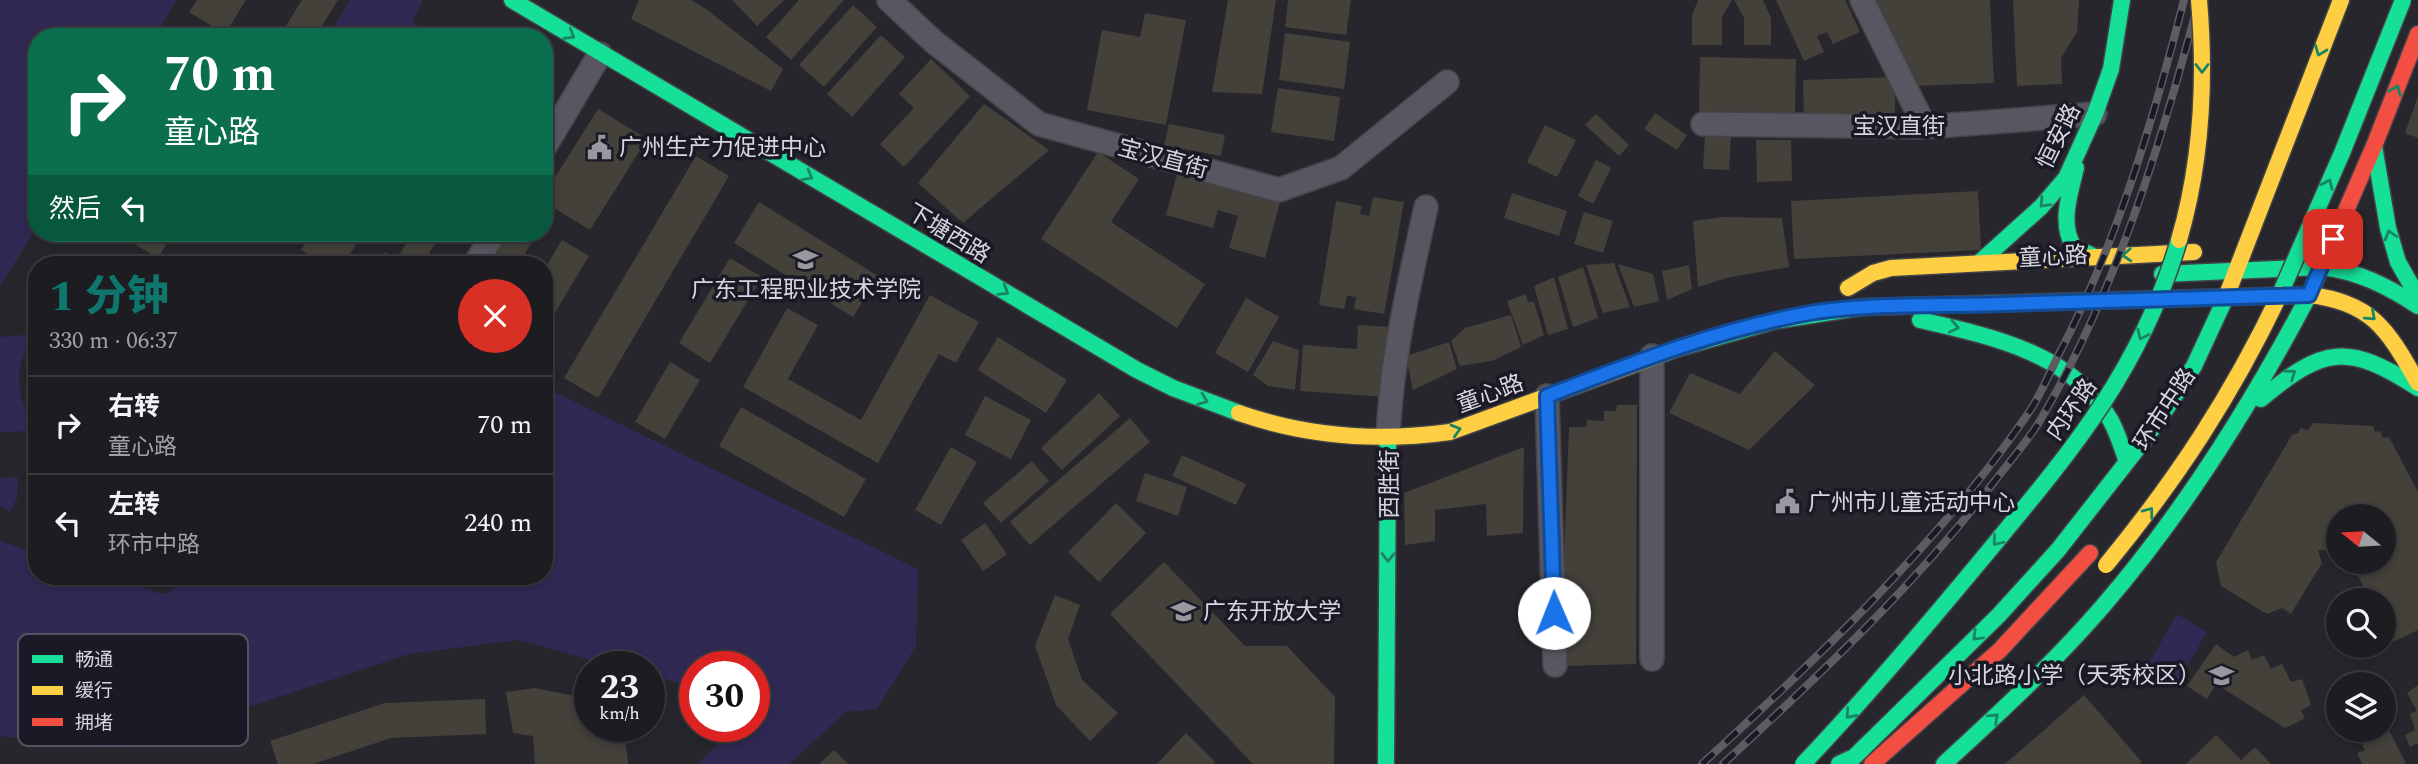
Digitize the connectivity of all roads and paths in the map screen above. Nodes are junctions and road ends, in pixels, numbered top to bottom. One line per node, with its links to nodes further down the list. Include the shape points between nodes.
1 (512, 0): 10 (main road, 下塘西路, one-way to 10)
2 (889, 0): 11 (street, 宝汉直街, via 934,42 1039,124 1279,190 1341,168)
3 (1862, 0): 15 (street)
4 (2122, 0): 13 (main road, 恒安路, via 2111,69)
5 (2199, 0): 55 (main road, 内环路, one-way to 55, bridge, via 2202,108 2187,207 2164,281 2127,365 2065,458 1880,680)
6 (2341, 0): 12 (main road, 环市中路, one-way to 12)
7 (2389, 0): 22 (main road)
8 (2403, 0): 49 (main road, 环市中路, one-way to 8, bridge, via 2193,452 2245,361 2302,245)
9 (2418, 34): 18 (main road, one-way to 9)
10 (600, 54): 16 (street); 42 (main road, 下塘西路, one-way to 42, via 1168,386 1234,412 1328,433)
11 (1447, 82)
12 (2300, 102): 20 (main road, via 2279,179); 25 (main road, 环市中路, via 2237,250)
13 (2095, 114): 15 (street, 宝汉直街); 17 (main road, 恒安路)
14 (1703, 124): 15 (street, 宝汉直街)
15 (1925, 127)
16 (553, 133)
17 (2081, 146): 21 (main road, via 2066,223 2076,248); 23 (main road, 恒安路, one-way to 23, via 2066,178 2041,207)
18 (2374, 146): 24 (main road); 31 (main road, one-way to 18, via 2398,262 2388,228)
19 (1426, 207): 42 (street, 西胜街, via 1406,296)
20 (2276, 215)
21 (2095, 257): 23 (main road); 35 (main road, one-way to 21, via 2204,248)
22 (2280, 257): 24 (main road); 25 (main road); 28 (main road); 34 (main road)
23 (1980, 262): 27 (main road, via 1891,268 1841,289)
24 (2321, 267): 28 (main road); 32 (main road, via 2376,281)
25 (2237, 270): 26 (main road); 29 (main road, 环市中路); 30 (main road)
26 (2145, 274)
27 (1886, 286)
28 (2309, 295): 30 (main road, 童心路); 37 (main road, 童心路, one-way to 37, via 2344,299 2364,309 2388,335); 40 (main road)
29 (2226, 297): 30 (main road, 童心路); 33 (main road, 童心路); 44 (main road, 环市中路, via 2194,366)
30 (2250, 297): 40 (main road, via 2256,346)
31 (2418, 297)
32 (2418, 306)
33 (1863, 307): 36 (main road, 童心路, via 1750,326); 46 (main road, one-way to 46, via 1970,331 2050,360 2106,413)
34 (2244, 316)
35 (2178, 318)
36 (1652, 356): 38 (main road, 童心路); 50 (street)
37 (2418, 385): 40 (main road, one-way to 37, via 2282,380 2326,355 2381,364)
38 (1547, 396): 42 (main road, 童心路, one-way to 38, via 1426,437); 51 (street)
39 (2129, 410): 45 (main road, 内环路)
40 (2239, 418): 47 (main road)
41 (2172, 423): 44 (main road)
42 (1389, 425): 54 (main road, 西胜街, one-way to 54)
43 (2189, 429): 47 (main road, via 2201,451)
44 (2148, 435): 46 (main road, 环市中路)
45 (2102, 448)
46 (2127, 462): 53 (main road, 环市中路, one-way to 53, via 2029,582)
47 (2200, 478): 57 (main road, one-way to 47, via 2038,676 2096,613)
48 (2094, 549): 56 (main road, via 2000,650)
49 (2102, 570)
50 (1652, 659)
51 (1555, 665)
52 (1907, 682): 53 (main road)
53 (1843, 762)
54 (1386, 764)
55 (1803, 764)
56 (1872, 764)
57 (1944, 764)

